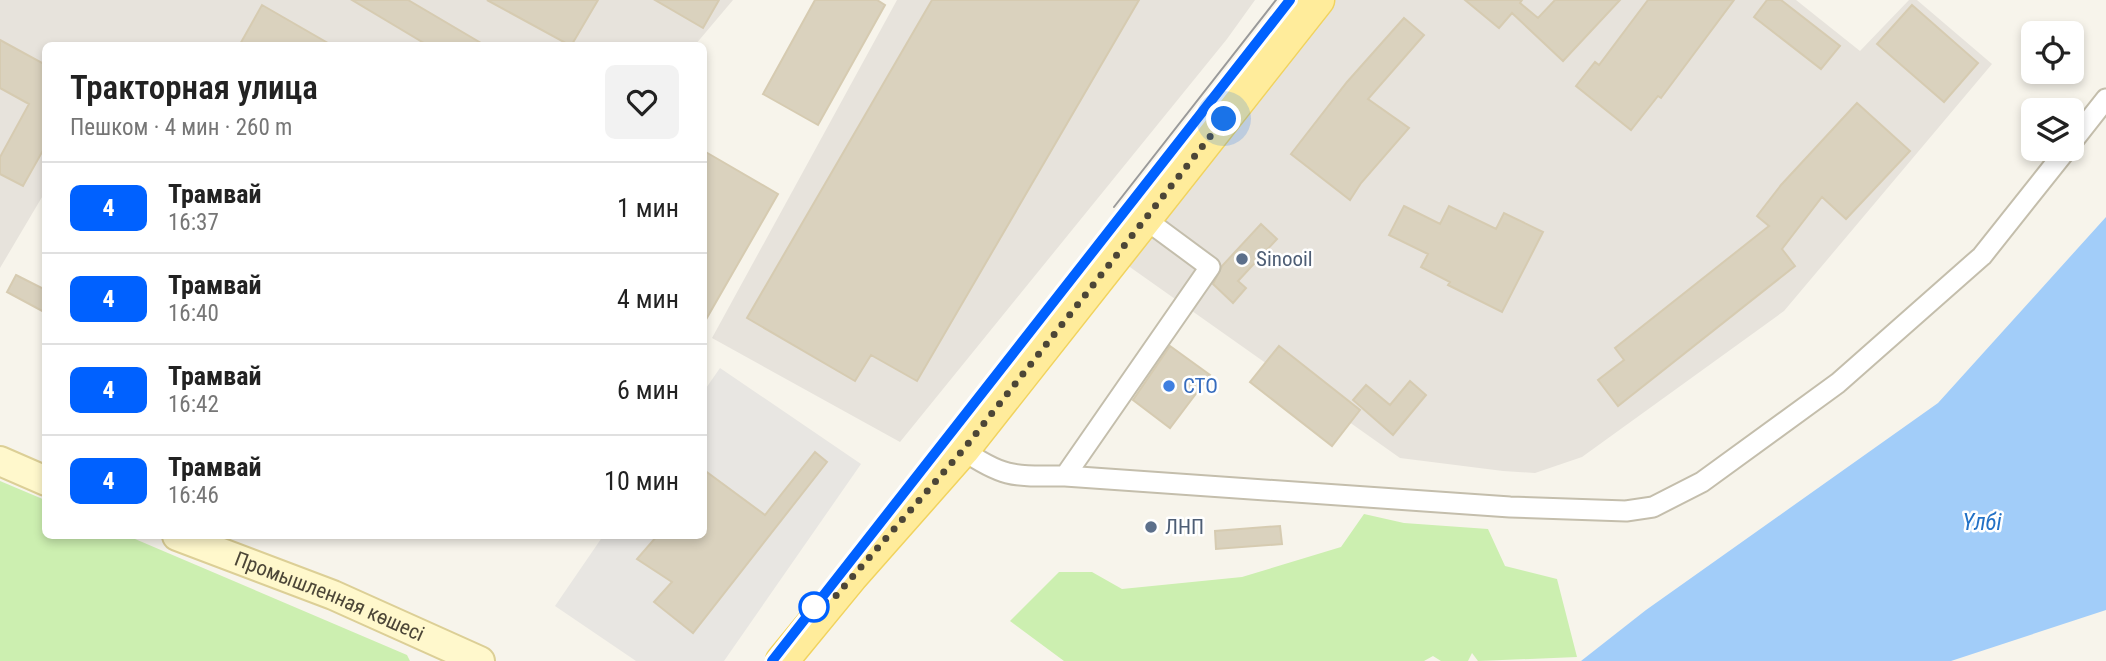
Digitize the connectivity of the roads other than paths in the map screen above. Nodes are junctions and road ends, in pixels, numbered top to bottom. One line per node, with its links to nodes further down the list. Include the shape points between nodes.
1 (1318, 0): 5 (main road)
2 (2106, 99): 3 (street)
3 (2084, 127)
4 (2057, 161): 8 (street, via 1982,256 1839,383 1702,482 1653,507 1626,511 1510,507)
5 (1145, 219): 6 (main road); 8 (street, via 1210,267)
6 (963, 450): 8 (street, via 1004,475); 12 (main road)
7 (0, 461): 9 (main road)
8 (1065, 476)
9 (42, 479)
10 (185, 539): 11 (main road, Промышленная көшесі, via 333,594)
11 (480, 661)
12 (782, 661)

